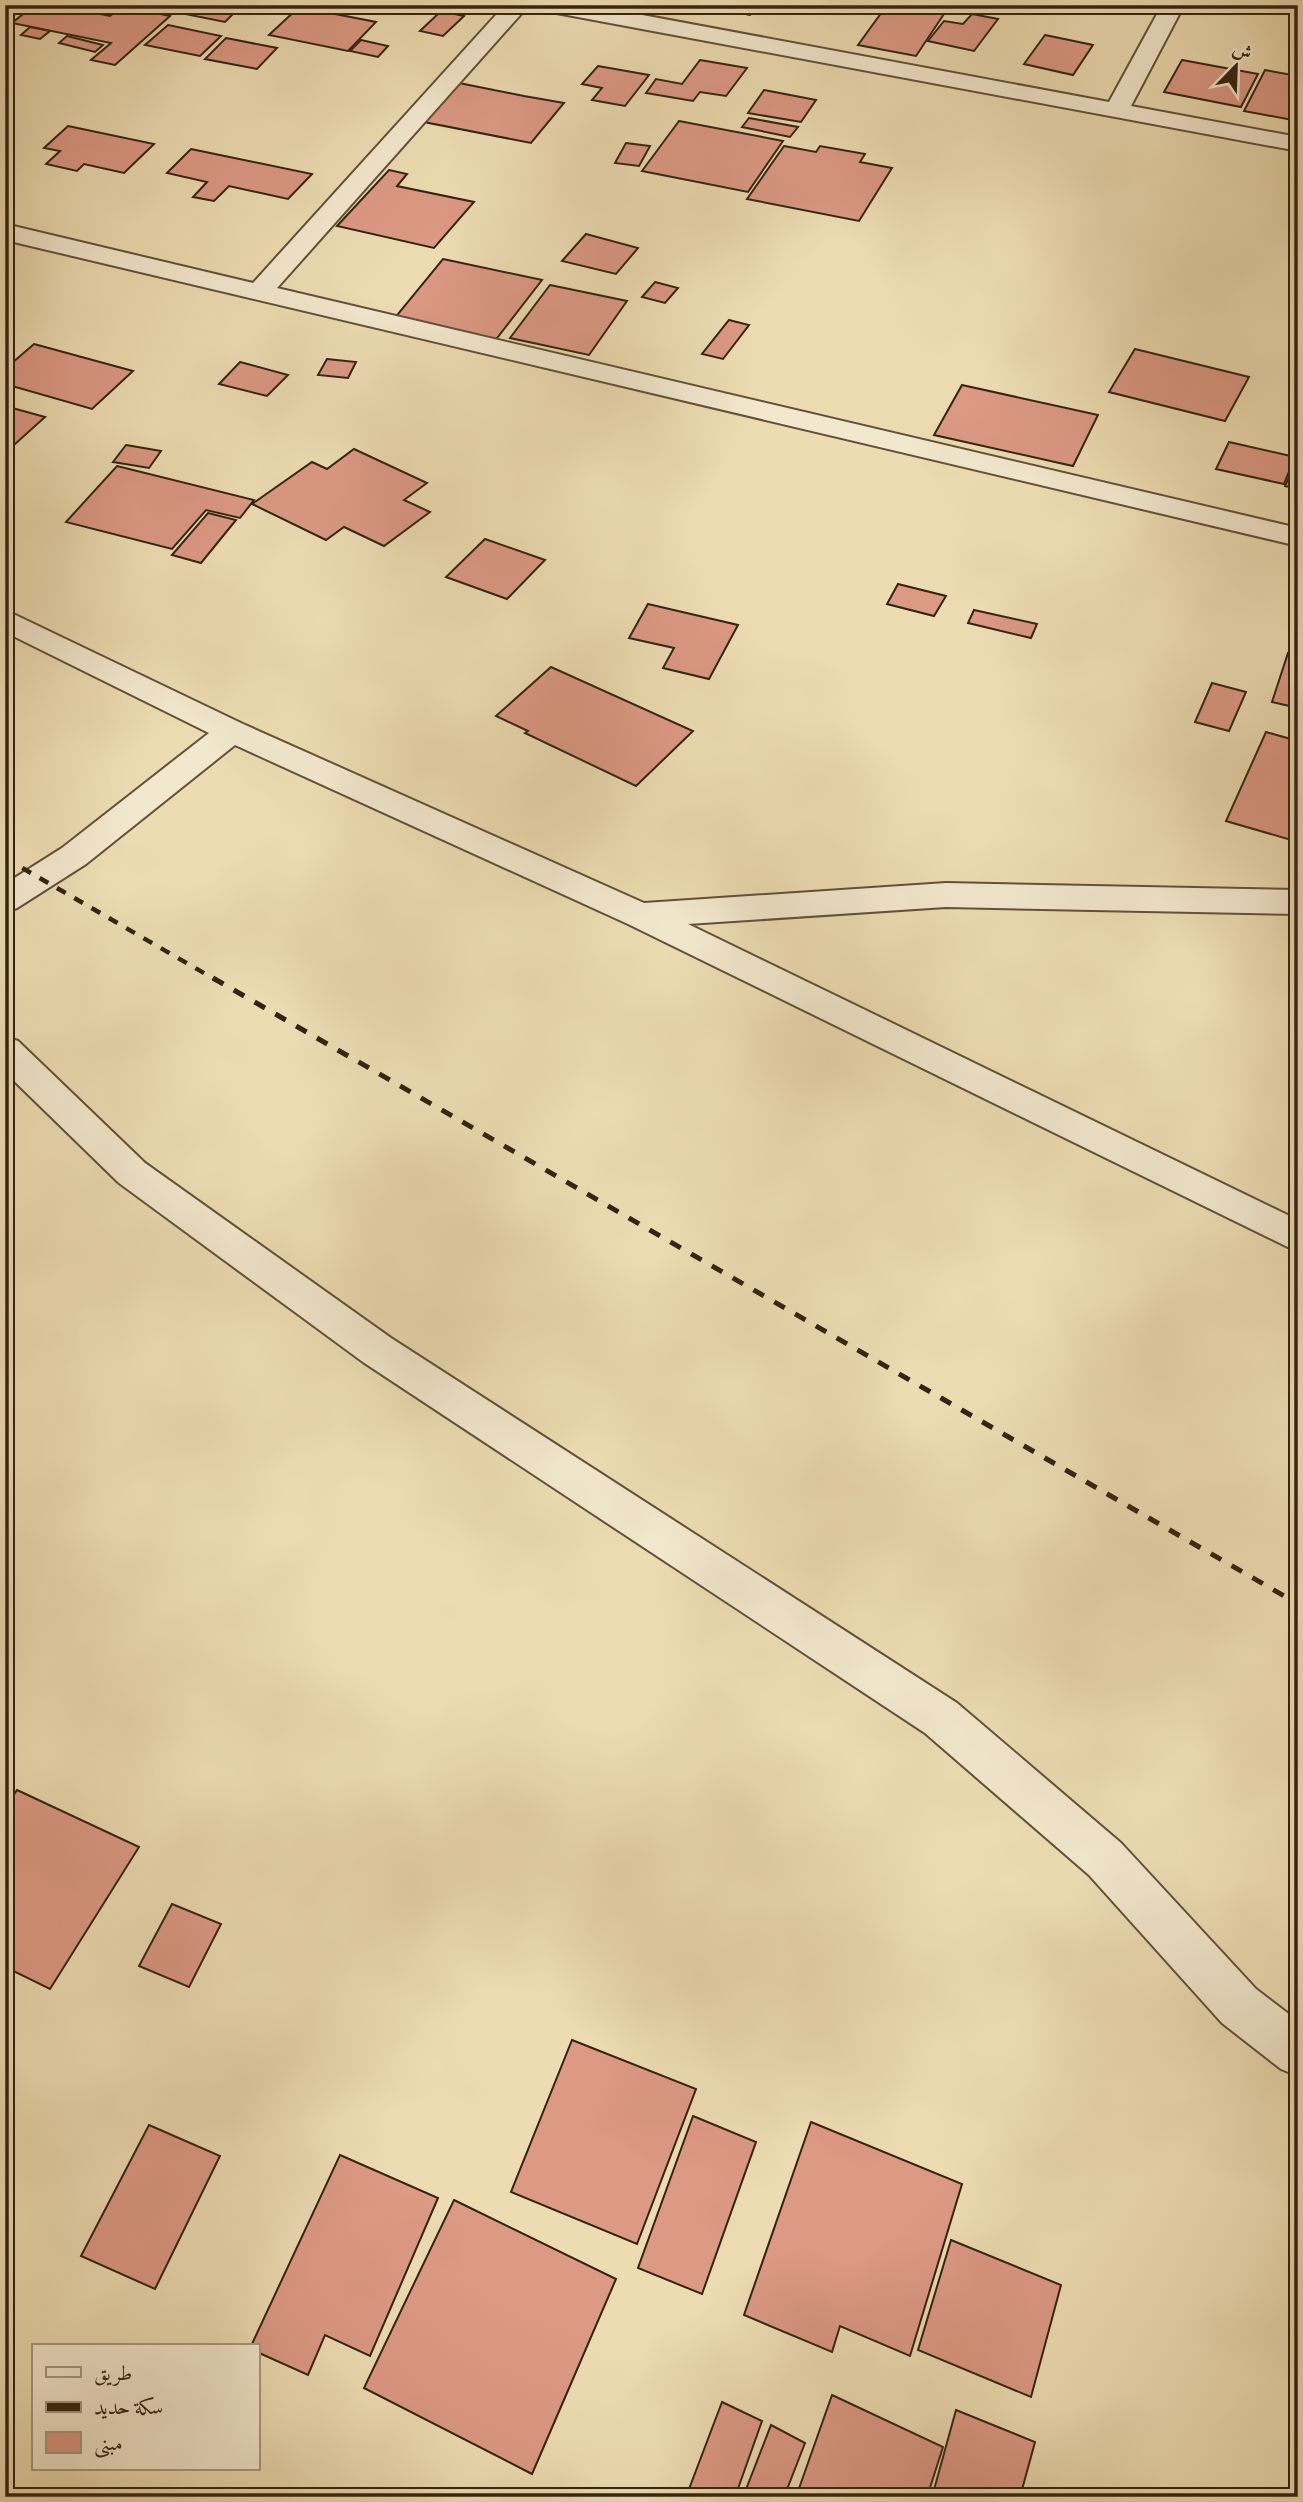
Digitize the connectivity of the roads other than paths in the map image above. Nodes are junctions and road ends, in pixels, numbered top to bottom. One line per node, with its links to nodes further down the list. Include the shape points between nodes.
1 (518, 5): 7 (street)
2 (551, 5): 4 (street)
3 (1173, 5): 4 (street)
4 (1117, 110): 5 (street)
5 (1298, 144)
6 (5, 232): 7 (street)
7 (260, 291): 8 (street)
8 (1298, 537)
9 (5, 620): 10 (street)
10 (232, 732): 11 (street, via 75,856); 13 (street)
11 (5, 900)
12 (1298, 902): 13 (street, via 946,895)
13 (640, 915): 15 (street)
14 (5, 1050): 16 (street, via 132,1173 377,1350 941,1718 1105,1859 1239,2006)
15 (1298, 1237)
16 (1298, 2052)

